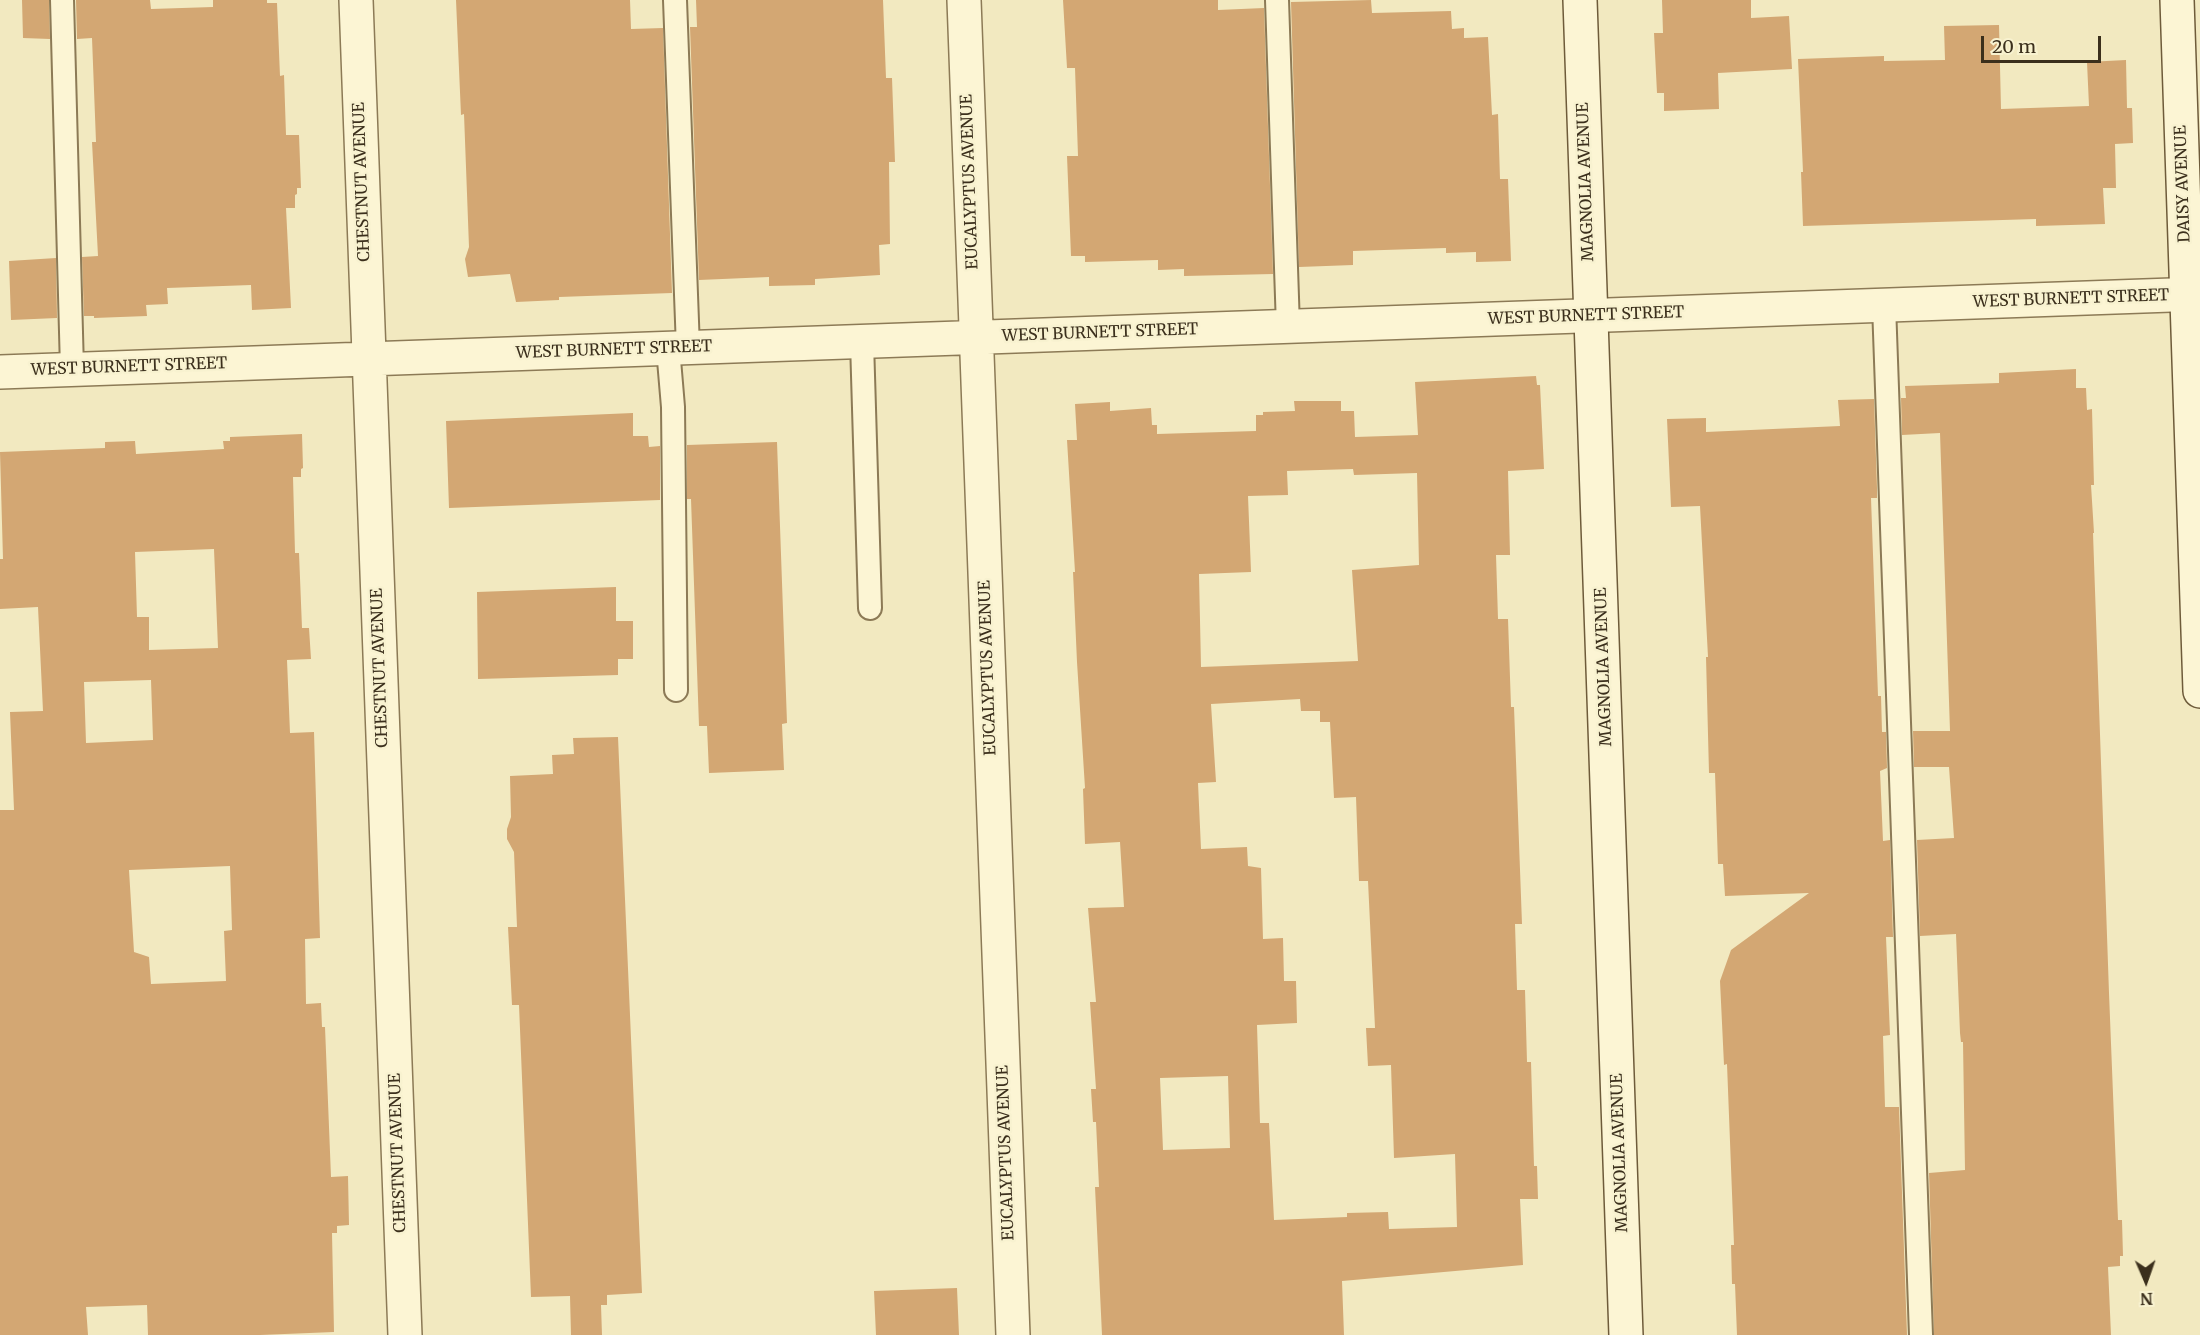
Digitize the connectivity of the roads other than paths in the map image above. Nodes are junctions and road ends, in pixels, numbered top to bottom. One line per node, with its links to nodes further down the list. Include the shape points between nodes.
1 (62, 0): 16 (lane)
2 (356, 0): 15 (street, CHESTNUT AVENUE)
3 (675, 0): 14 (lane)
4 (964, 0): 12 (street, EUCALYPTUS AVENUE)
5 (1277, 0): 11 (lane)
6 (1580, 0): 10 (street, MAGNOLIA AVENUE)
7 (2177, 0): 8 (street, DAISY AVENUE)
8 (2193, 294): 9 (street, WEST BURNETT STREET); 20 (street, DAISY AVENUE)
9 (1884, 305): 10 (street, WEST BURNETT STREET); 24 (lane)
10 (1591, 316): 11 (street, WEST BURNETT STREET); 23 (street, MAGNOLIA AVENUE)
11 (1288, 327): 12 (street, WEST BURNETT STREET)
12 (976, 338): 13 (street, WEST BURNETT STREET); 22 (street, EUCALYPTUS AVENUE)
13 (862, 342): 14 (street, WEST BURNETT STREET); 18 (lane)
14 (678, 348): 15 (street, WEST BURNETT STREET); 19 (lane, via 673,407)
15 (368, 359): 16 (street, WEST BURNETT STREET); 21 (street, CHESTNUT AVENUE)
16 (72, 369): 17 (street, WEST BURNETT STREET)
17 (0, 372)
18 (870, 608)
19 (676, 690)
20 (2200, 691)
21 (405, 1335)
22 (1013, 1335)
23 (1626, 1335)
24 (1921, 1335)

